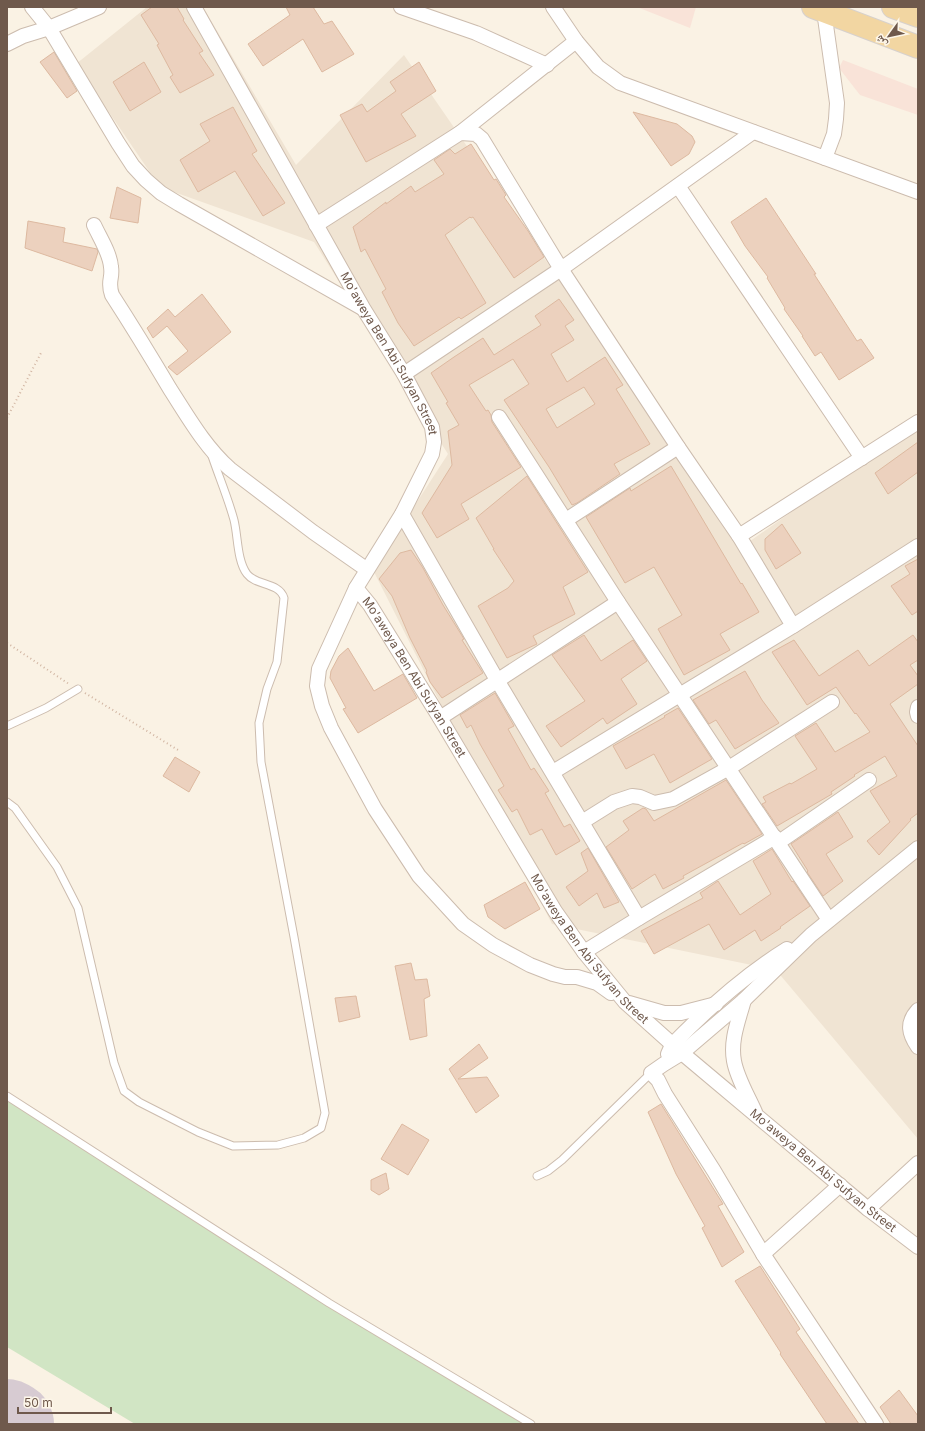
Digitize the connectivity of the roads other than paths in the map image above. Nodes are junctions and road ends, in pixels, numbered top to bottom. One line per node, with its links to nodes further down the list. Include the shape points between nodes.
1 (32, 7): 9 (street)
2 (99, 7): 9 (street)
3 (194, 7): 20 (street, Mo'aweya Ben Abi Sufyan Street)
4 (401, 7): 13 (street, via 476,33)
5 (553, 7): 10 (street)
6 (893, 7): 8 (main road)
7 (819, 9): 12 (main road); 16 (street, via 837,103 834,134)
8 (918, 16)
9 (49, 28): 11 (street); 22 (street, via 118,143 146,180 179,204)
10 (576, 42): 13 (street); 14 (street, via 598,67 620,83)
11 (7, 44)
12 (918, 47)
13 (547, 65): 15 (street)
14 (753, 132): 16 (street); 17 (street)
15 (460, 133): 20 (street); 21 (street, via 476,134 482,139)
16 (825, 158): 18 (street)
17 (678, 186): 21 (street); 28 (street)
18 (918, 192)
19 (94, 225): 27 (street, via 111,265 109,287 112,295)
20 (316, 225): 22 (street, Mo'aweya Ben Abi Sufyan Street)
21 (561, 269): 23 (street); 26 (street)
22 (363, 308): 23 (street, Mo'aweya Ben Abi Sufyan Street)
23 (404, 374): 29 (street, Mo'aweya Ben Abi Sufyan Street, via 432,427 434,442 432,454)
24 (499, 417): 30 (street)
25 (918, 422): 28 (street)
26 (678, 447): 30 (street); 31 (street)
27 (209, 448): 33 (street, via 230,469); 48 (lane, via 234,520 246,573 251,578 278,590 284,598 277,662 259,723 261,762 325,1113 321,1128 304,1138 278,1145 233,1146 198,1132 139,1102 124,1090 114,1063 78,908 57,868 15,808)
28 (862, 458): 31 (street)
29 (402, 514): 33 (street, Mo'aweya Ben Abi Sufyan Street); 37 (street)
30 (566, 520): 35 (street)
31 (739, 536): 36 (street)
32 (918, 546): 36 (street)
33 (366, 569): 34 (street, Mo'aweya Ben Abi Sufyan Street)
34 (356, 588): 43 (street, Mo'aweya Ben Abi Sufyan Street, via 370,605); 57 (street, via 319,669 317,686 330,728 375,809 419,876 463,924 493,945 530,965 564,977 577,977 597,983)
35 (618, 602): 37 (street); 39 (street)
36 (793, 626): 39 (street)
37 (497, 680): 43 (street); 46 (street)
38 (78, 689): 44 (lane, via 46,708)
39 (680, 695): 45 (street); 46 (street)
40 (832, 702): 45 (street)
41 (918, 707): 42 (street)
42 (918, 716)
43 (440, 718): 55 (street, Mo'aweya Ben Abi Sufyan Street, via 534,877)
44 (7, 726)
45 (730, 768): 49 (street, via 673,799 654,803 632,796 614,802); 50 (street)
46 (553, 772): 49 (street)
47 (869, 780): 50 (street)
48 (7, 802)
49 (582, 822): 52 (street)
50 (777, 840): 52 (street); 53 (street)
51 (918, 848): 53 (street)
52 (639, 918): 55 (street)
53 (829, 920): 54 (street)
54 (811, 935): 56 (street); 58 (street, via 741,982)
55 (584, 952): 57 (street, Mo'aweya Ben Abi Sufyan Street)
56 (744, 1000): 61 (street); 64 (street, via 736,1028 734,1061)
57 (625, 1002): 58 (street, via 664,1013 681,1013); 61 (street, Mo'aweya Ben Abi Sufyan Street)
58 (716, 1004): 61 (street)
59 (918, 1010): 60 (street, via 912,1017 910,1030 911,1037)
60 (918, 1047)
61 (677, 1049): 62 (street, via 664,1064); 64 (street, Mo'aweya Ben Abi Sufyan Street)
62 (651, 1073): 66 (lane, via 562,1160); 70 (street, via 658,1080)
63 (7, 1096): 71 (lane, via 329,1303)
64 (758, 1117): 67 (street, Mo'aweya Ben Abi Sufyan Street)
65 (918, 1163): 68 (street)
66 (538, 1176)
67 (840, 1185): 68 (street, Mo'aweya Ben Abi Sufyan Street); 70 (street)
68 (868, 1209): 69 (street, Mo'aweya Ben Abi Sufyan Street)
69 (918, 1247)
70 (763, 1254): 72 (street)
71 (531, 1424)
72 (876, 1424)

